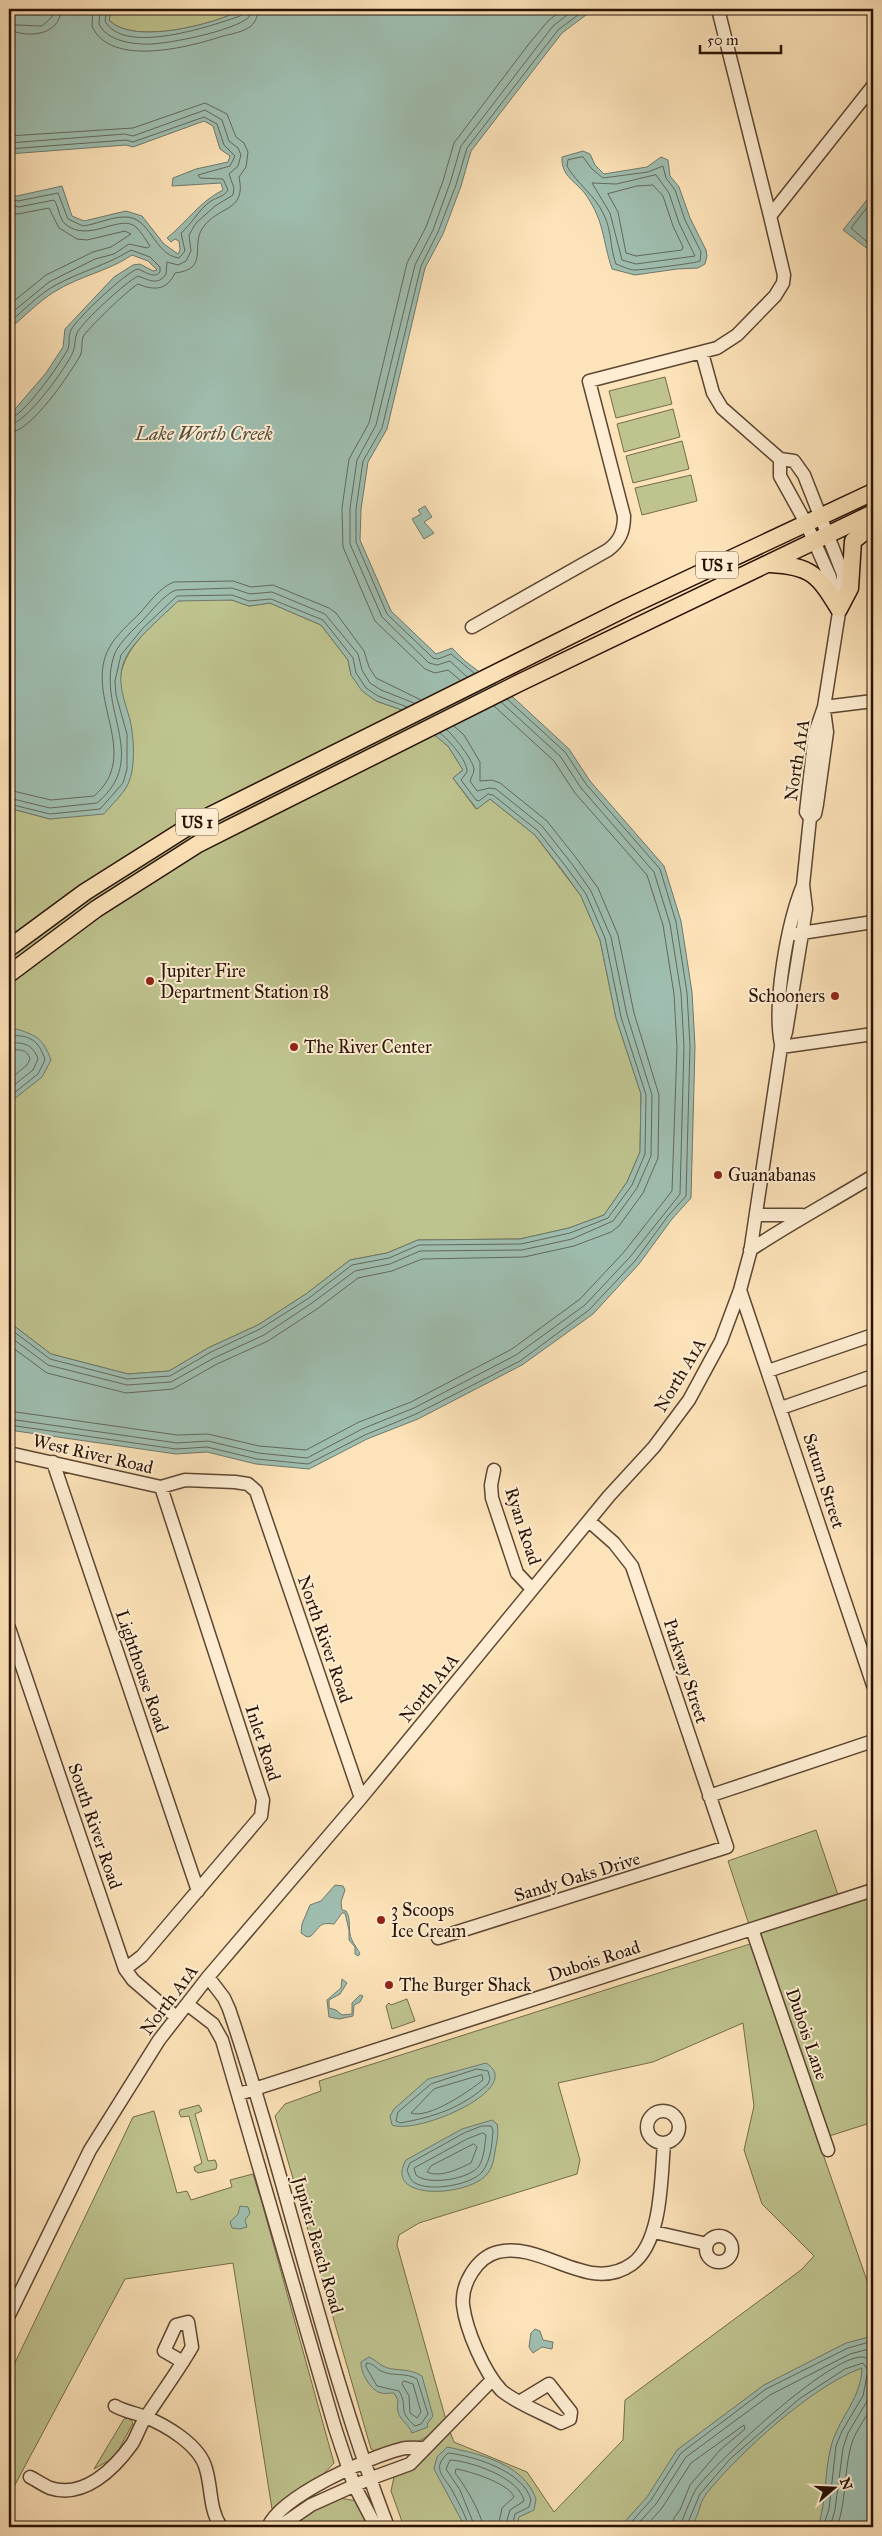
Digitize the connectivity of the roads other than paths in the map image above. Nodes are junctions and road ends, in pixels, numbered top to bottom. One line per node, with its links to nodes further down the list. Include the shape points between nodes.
1 (718, 9): 3 (street)
2 (873, 86): 3 (street)
3 (770, 216): 4 (street, via 784,275 780,290 731,340)
4 (702, 353): 5 (street, via 717,401); 13 (street, via 589,381 624,516 622,532 608,550)
5 (780, 459): 8 (street, via 780,476); 8 (street, via 794,461 804,475)
6 (873, 492): 8 (main road, US 1)
7 (873, 513): 10 (main road, US 1)
8 (814, 520): 10 (street, North A1A); 20 (main road, US 1, via 500,670 191,825 85,892)
9 (873, 525): 12 (main road, via 853,541 850,588)
10 (821, 539): 11 (main road, US 1); 12 (street, North A1A)
11 (768, 564): 12 (main road, via 794,565 812,572); 21 (main road, US 1, via 519,683 198,844 96,909)
12 (839, 609): 15 (street, North A1A)
13 (472, 627)
14 (873, 701): 15 (street)
15 (824, 707): 16 (street, North A1A, via 815,733 810,771 806,812 810,818)
16 (803, 886): 18 (street, North A1A, via 806,909); 19 (street, North A1A, via 793,908)
17 (873, 922): 18 (street)
18 (803, 932): 19 (street); 23 (street, North A1A)
19 (788, 935): 23 (street, North A1A, via 778,1029)
20 (9, 948)
21 (9, 974)
22 (873, 1034): 23 (street)
23 (781, 1047): 25 (street, North A1A)
24 (873, 1176): 26 (street)
25 (757, 1215): 26 (street); 27 (street, North A1A)
26 (804, 1215): 27 (street)
27 (750, 1250): 28 (street, North A1A)
28 (740, 1290): 30 (street, Saturn Street); 38 (street, North A1A, via 721,1341 689,1400 654,1447)
29 (873, 1335): 30 (street)
30 (768, 1371): 32 (street, Saturn Street)
31 (873, 1376): 32 (street)
32 (781, 1408): 41 (street, Saturn Street)
33 (9, 1453): 34 (street, West River Road)
34 (53, 1462): 36 (street, West River Road); 47 (street, Lighthouse Road)
35 (494, 1470): 39 (street, Ryan Road, via 492,1498 517,1573)
36 (161, 1487): 37 (street, West River Road, via 184,1480 241,1483); 47 (street, Inlet Road, via 263,1800 261,1816)
37 (256, 1490): 44 (street, North River Road)
38 (589, 1521): 39 (street, North A1A); 43 (street, Parkway Street, via 614,1543 632,1566)
39 (532, 1589): 44 (street, North A1A)
40 (9, 1628): 50 (street, South River Road)
41 (873, 1685)
42 (873, 1741): 43 (street)
43 (709, 1796): 45 (street, Parkway Street)
44 (361, 1798): 51 (street, North A1A)
45 (727, 1848): 49 (street, Sandy Oaks Drive)
46 (873, 1890): 48 (street, Dubois Road)
47 (198, 1891): 50 (street, Inlet Road, via 142,1956)
48 (752, 1929): 54 (street, Dubois Road); 57 (street, Dubois Lane)
49 (438, 1938)
50 (125, 1969): 53 (street, South River Road, via 133,1980)
51 (208, 1977): 52 (street, North A1A); 54 (street, Jupiter Beach Road, via 229,2009)
52 (187, 2004): 53 (street, North A1A); 55 (street, Jupiter Beach Road, via 212,2024 222,2040)
53 (176, 2017): 60 (street, North A1A, via 90,2150)
54 (256, 2089): 55 (street, Dubois Road); 67 (street, Jupiter Beach Road)
55 (239, 2094): 68 (street, Jupiter Beach Road)
56 (664, 2144): 58 (street)
57 (828, 2150)
58 (654, 2232): 59 (street); 62 (street, via 643,2254 615,2273 577,2270 528,2252 498,2252 482,2262 470,2277 463,2304 473,2341)
59 (707, 2244)
60 (9, 2315)
61 (183, 2362): 65 (street)
62 (492, 2380): 63 (street, via 503,2392); 66 (street)
63 (521, 2401)
64 (115, 2406): 65 (street)
65 (146, 2417): 69 (street, via 132,2443 111,2469 90,2484 72,2489 51,2488); 72 (street, via 186,2441 201,2455 213,2514)
66 (424, 2448): 67 (street, via 402,2449); 70 (street, via 410,2464)
67 (364, 2463): 68 (street); 70 (street, Jupiter Beach Road)
68 (348, 2468): 71 (street, Jupiter Beach Road); 73 (street, via 289,2503)
69 (30, 2477)
70 (369, 2479): 71 (street); 76 (street, Jupiter Beach Road)
71 (354, 2485): 74 (street, via 311,2505); 75 (street, Jupiter Beach Road)
72 (221, 2527)
73 (268, 2527)
74 (279, 2527)
75 (376, 2527)
76 (388, 2527)

